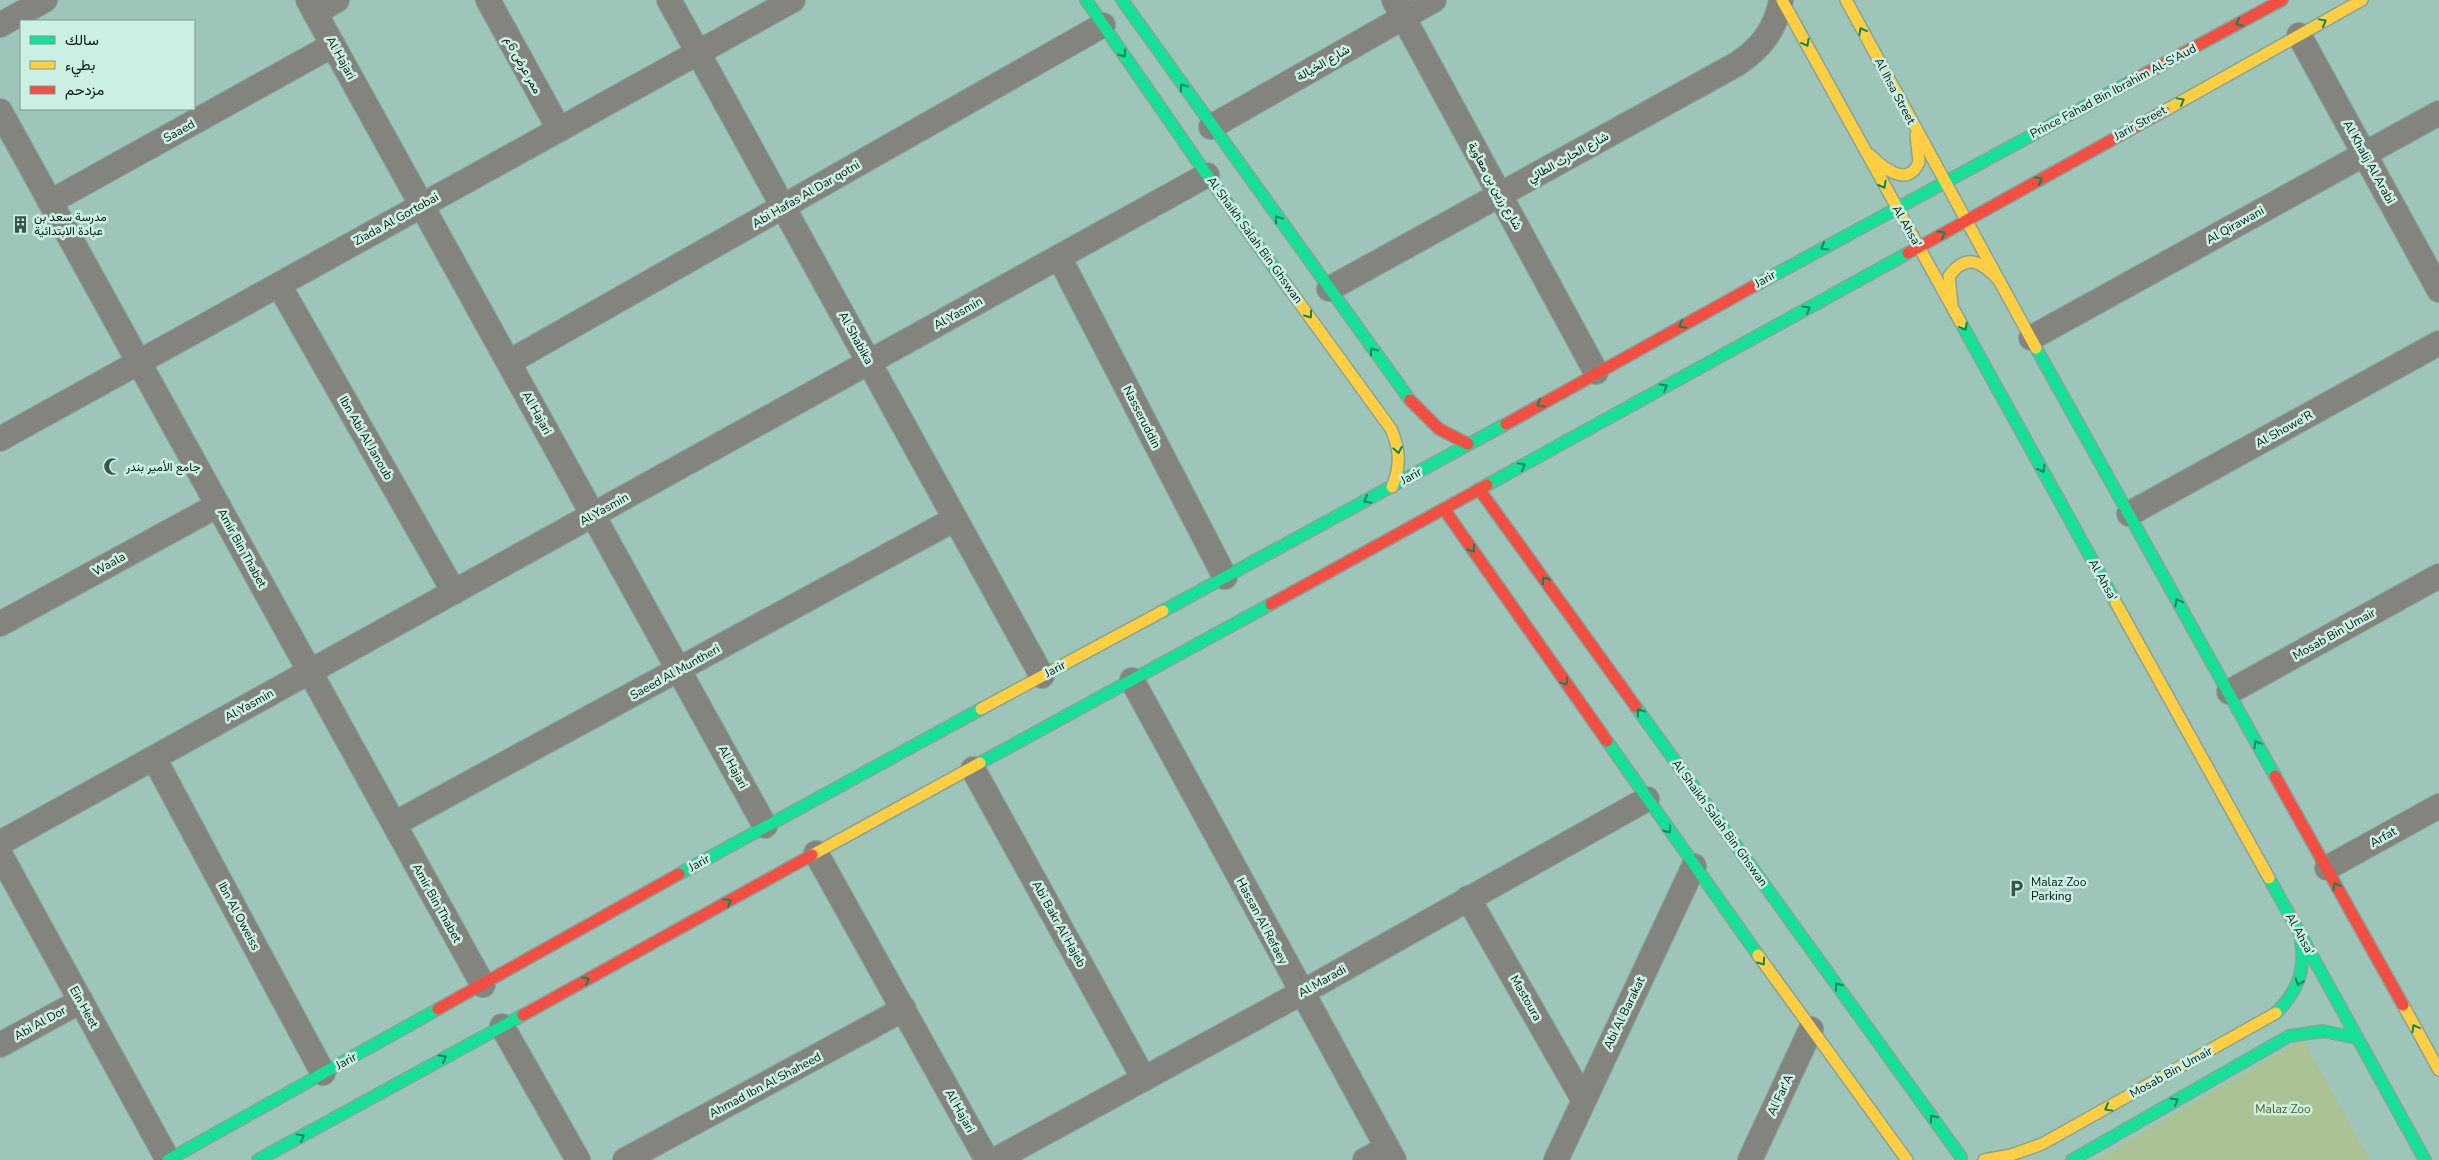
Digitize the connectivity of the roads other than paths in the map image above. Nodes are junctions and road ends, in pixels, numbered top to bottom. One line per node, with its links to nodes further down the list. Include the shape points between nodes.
1 (44, 0): 15 (street)
2 (337, 0): 13 (street)
3 (488, 0): 24 (street, ممر عرض 6م)
4 (669, 0): 19 (street, Al Shabika)
5 (793, 0): 19 (street, Ziada Al Gortobai)
6 (1086, 0): 16 (main road, Al Shaikh Salah Bin Ghswan)
7 (1122, 0): 23 (main road, one-way to 7)
8 (1434, 0): 14 (street, شارع الخيالة)
9 (1782, 0): 25 (main road, Al Ahsa', one-way to 25); 31 (street, شارع الحارث الطائي, via 1768,36 1737,64)
10 (2362, 0): 17 (main road, Jarir Street, one-way to 10)
11 (1848, 1): 22 (main road, Al Ihsa Street, one-way to 11)
12 (2276, 1): 27 (main road, Prince Fahad Bin Ibrahim Al-S'Aud, one-way to 27)
13 (312, 6): 18 (street, Al Hajari)
14 (1399, 9): 23 (street, شارع الخيالة); 31 (street, شارع رزين بن معاوية)
15 (0, 25)
16 (1103, 25): 28 (main road, Al Shaikh Salah Bin Ghswan, one-way to 28); 36 (street, Abi Hafas Al Dar qotni)
17 (2299, 35): 26 (street, Al Khalij Al Arabi); 32 (main road, Jarir Street, one-way to 17)
18 (334, 45): 34 (street, Saaed); 35 (street, Al Hajari)
19 (698, 52): 24 (street, Ziada Al Gortobai); 36 (street, Al Shabika)
20 (0, 111): 34 (street, Amir Bin Thabet)
21 (2439, 113): 26 (street, Al Qirawani)
22 (1913, 125): 25 (main road, via 1921,158 1912,172 1892,173); 29 (main road, Al Ihsa Street)
23 (1211, 127): 47 (main road, one-way to 23)
24 (559, 129): 35 (street, Ziada Al Gortobai)
25 (1864, 149): 37 (main road, Al Ahsa', one-way to 37)
26 (2364, 154): 48 (street, Al Khalij Al Arabi); 50 (street, Al Qirawani)
27 (1993, 155): 29 (main road, Prince Fahad Bin Ibrahim Al-S'Aud); 30 (main road, via 1978,166 1972,177)
28 (1207, 175): 43 (street, Al Yasmin); 57 (main road, Al Shaikh Salah Bin Ghswan, one-way to 57)
29 (1944, 182): 37 (main road, Jarir); 38 (main road, Al Ihsa Street)
30 (1973, 184)
31 (1500, 195): 47 (street, شارع الحارث الطائي); 56 (street, شارع رزين بن معاوية)
32 (2011, 195): 33 (main road, via 1986,201); 38 (main road, Jarir Street)
33 (1978, 197)
34 (50, 202): 52 (street, Amir Bin Thabet)
35 (422, 205): 46 (street, Ziada Al Gortobai); 53 (street, Al Hajari)
36 (783, 207): 53 (street, Abi Hafas Al Dar qotni); 54 (street, Al Shabika)
37 (1896, 208): 40 (main road, Jarir); 42 (main road, Al Ahsa')
38 (1966, 220): 42 (main road, Jarir Street, one-way to 38); 45 (main road)
39 (1887, 226): 40 (main road, via 1879,223)
40 (1852, 231): 56 (main road, Jarir, one-way to 56)
41 (1895, 245): 44 (main road, via 1890,257)
42 (1919, 247): 44 (main road); 49 (main road, Al Ahsa')
43 (1058, 257): 54 (street, Al Yasmin); 72 (street, Nasseruddin)
44 (1875, 272): 65 (main road, one-way to 44)
45 (1998, 279): 49 (main road, via 1978,263 1959,264 1949,276); 50 (main road)
46 (279, 285): 52 (street, Ziada Al Gortobai); 73 (street, Ibn Abi Al Janoub)
47 (1329, 289): 55 (main road, one-way to 47)
48 (2439, 290)
49 (1952, 305): 96 (main road, Al Ahsa', one-way to 96)
50 (2031, 338): 68 (main road)
51 (2439, 343): 68 (street, Al Showe'R)
52 (139, 362): 62 (street, Ziada Al Gortobai); 66 (street, Amir Bin Thabet)
53 (509, 362): 69 (street, Al Hajari)
54 (869, 362): 69 (street, Al Yasmin); 70 (street, Al Shabika)
55 (1388, 372): 57 (main road, via 1385,392); 59 (main road)
56 (1596, 372): 63 (main road, Jarir, one-way to 63)
57 (1362, 388): 61 (main road, Al Shaikh Salah Bin Ghswan)
58 (1398, 399): 59 (main road)
59 (1413, 404): 63 (main road, via 1441,433)
60 (1389, 409): 61 (main road)
61 (1386, 423): 64 (main road, Al Shaikh Salah Bin Ghswan, one-way to 64, via 1400,452 1398,476)
62 (0, 439)
63 (1468, 444): 64 (main road, Jarir)
64 (1392, 487): 72 (main road, Jarir, one-way to 72)
65 (1479, 489): 67 (main road); 80 (main road, Al Shaikh Salah Bin Ghswan, one-way to 65)
66 (218, 505): 74 (street, Waala); 76 (street, Amir Bin Thabet)
67 (1444, 509): 78 (main road); 82 (main road, one-way to 82)
68 (2130, 514): 79 (main road, one-way to 68)
69 (593, 515): 73 (street, Al Yasmin); 75 (street, Al Hajari)
70 (955, 519): 75 (street, Saeed Al Muntheri); 77 (street, Al Shabika)
71 (2439, 576): 79 (street, Mosab Bin Umair)
72 (1225, 577): 77 (main road, Jarir)
73 (454, 592): 76 (street, Al Yasmin)
74 (0, 624)
75 (678, 669): 88 (street, Saeed Al Muntheri); 89 (street, Al Hajari)
76 (310, 672): 81 (street, Al Yasmin); 88 (street, Amir Bin Thabet)
77 (1042, 676): 89 (main road, Jarir)
78 (1132, 680): 83 (main road); 98 (street, Hassan Al Refaey)
79 (2228, 692): 94 (main road, one-way to 79)
80 (1660, 739): 85 (main road, Al Shaikh Salah Bin Ghswan); 85 (main road, via 1663,752 1661,767)
81 (154, 758): 90 (street, Al Yasmin); 108 (street, Ibn Al Oweiss)
82 (1623, 765): 84 (main road); 86 (main road)
83 (974, 769): 91 (main road); 109 (street, Abi Bakr Al Hajeb)
84 (1640, 772)
85 (1684, 773): 112 (main road, Al Shaikh Salah Bin Ghswan, one-way to 85)
86 (1650, 797): 93 (main road, one-way to 93); 95 (street, Al Maradi)
87 (2439, 806): 94 (street, Arfat)
88 (394, 824): 97 (street, Amir Bin Thabet)
89 (765, 826): 97 (main road, Jarir)
90 (0, 843)
91 (816, 853): 100 (street, Al Hajari); 102 (main road, one-way to 91)
92 (0, 854): 99 (street, Ein Heet)
93 (1694, 866): 103 (main road, one-way to 103); 110 (street, Abi Al Barakat)
94 (2327, 868): 107 (main road, one-way to 94)
95 (1468, 898): 98 (street, Al Maradi); 110 (street, Mastoura)
96 (2300, 935): 101 (main road, Mosab Bin Umair, one-way to 101, via 2304,964 2302,978 2296,991); 105 (main road, Al Ahsa')
97 (483, 985): 108 (main road, Jarir)
98 (1301, 993): 109 (street, Al Maradi); 111 (street, Hassan Al Refaey)
99 (81, 1001): 106 (street, Abi Al Dor); 113 (street, Ein Heet)
100 (904, 1009): 116 (street, Ahmad Ibn Al Shaheed); 117 (street, Al Hajari)
101 (2276, 1013): 104 (main road, via 2285,1023); 124 (main road, Mosab Bin Umair, one-way to 124, via 2042,1144)
102 (502, 1026): 114 (main road, one-way to 102); 115 (street)
103 (1810, 1029): 121 (street, Al Far'A); 122 (main road)
104 (2289, 1036): 105 (main road, Mosab Bin Umair, via 2316,1030); 125 (main road, Mosab Bin Umair, one-way to 104)
105 (2357, 1038): 126 (main road, Al Ahsa')
106 (0, 1045)
107 (2436, 1056)
108 (323, 1073): 113 (main road, Jarir)
109 (1144, 1079): 118 (street, Al Maradi)
110 (1583, 1099): 120 (street, Abi Al Barakat)
111 (1390, 1154): 119 (street)
112 (1957, 1159): 123 (main road)
113 (168, 1160)
114 (258, 1160)
115 (578, 1160)
116 (625, 1160)
117 (987, 1160)
118 (995, 1160)
119 (1365, 1160)
120 (1556, 1160)
121 (1750, 1160)
122 (1908, 1160)
123 (1977, 1160)
124 (1984, 1160)
125 (2072, 1160)
126 (2425, 1160)

